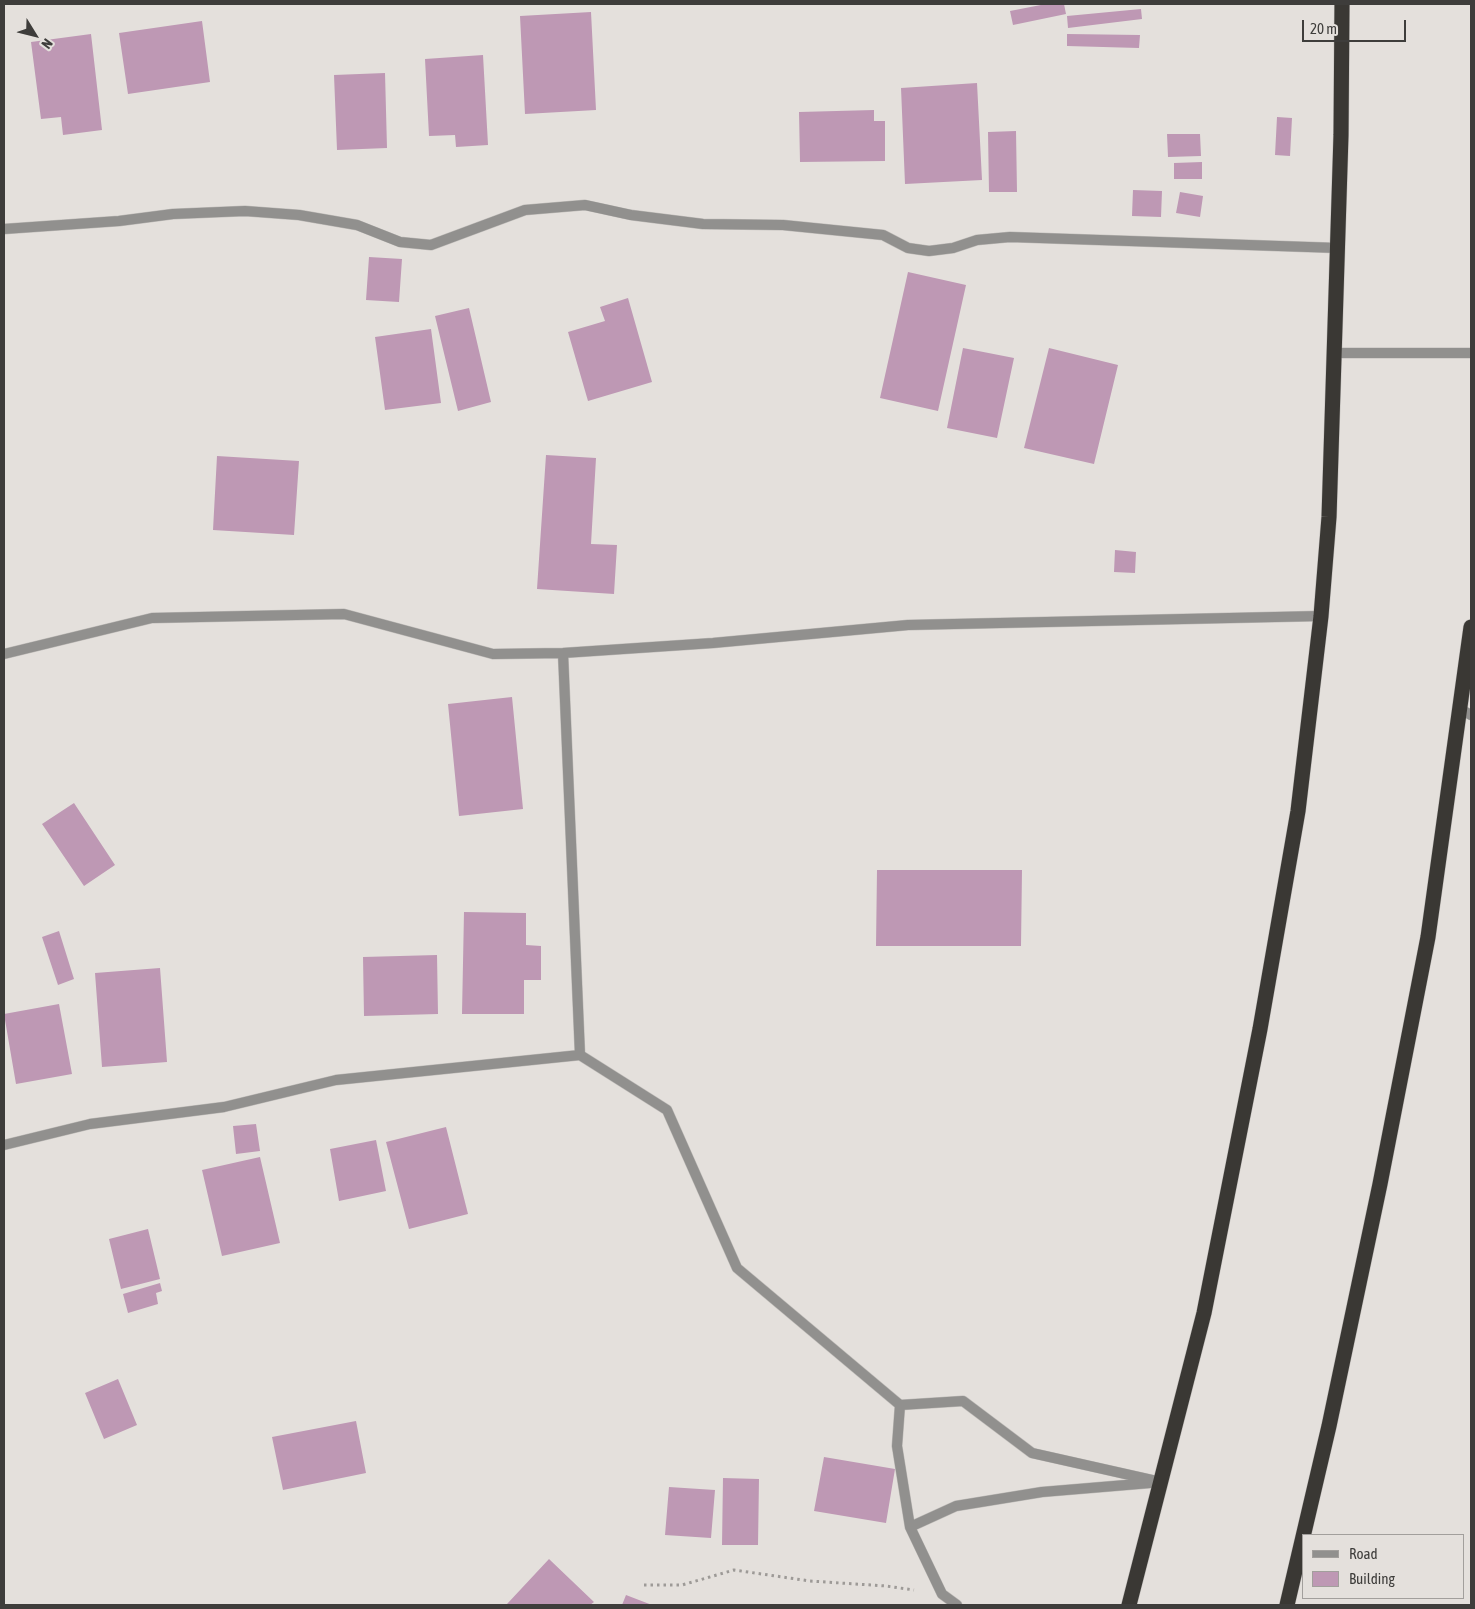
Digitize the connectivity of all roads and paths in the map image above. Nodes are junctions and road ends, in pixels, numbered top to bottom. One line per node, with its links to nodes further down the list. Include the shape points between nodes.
1 (1342, 4): 3 (highway)
2 (4, 229): 3 (street, via 244,211 347,223 400,242 431,245 525,210 585,205 631,215 703,224 783,225 883,235 908,248 929,251 977,240 1010,237)
3 (1338, 248): 5 (highway)
4 (1471, 352): 5 (street)
5 (1335, 353): 6 (highway, via 1329,517)
6 (1320, 616): 9 (street, via 908,625); 14 (highway, via 1298,811 1260,1029 1204,1313)
7 (1471, 627): 10 (highway)
8 (4, 654): 9 (street, via 152,618 344,614 493,654)
9 (563, 654): 11 (street)
10 (1466, 712): 16 (highway, via 1428,937 1380,1184)
11 (580, 1055): 12 (street, via 336,1080 224,1107 90,1124); 13 (street, via 667,1110 737,1268)
12 (4, 1145)
13 (900, 1405): 14 (street, via 963,1402 1032,1453); 15 (street, via 897,1446)
14 (1161, 1482): 15 (street, via 1042,1492 956,1506); 21 (highway)
15 (910, 1527): 19 (street)
16 (1304, 1534)
17 (1302, 1541): 22 (highway)
18 (644, 1584): 19 (path, via 682,1585 734,1570)
19 (942, 1594): 20 (street)
20 (958, 1605)
21 (1129, 1605)
22 (1287, 1605)

